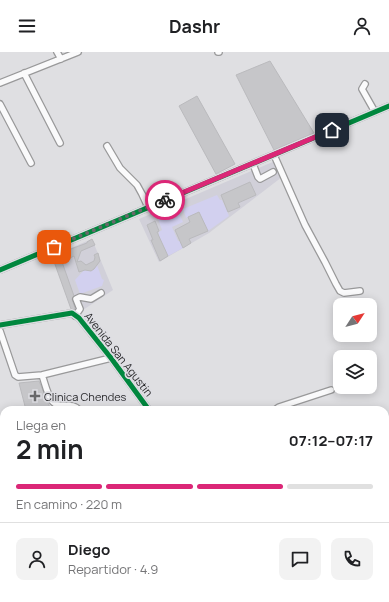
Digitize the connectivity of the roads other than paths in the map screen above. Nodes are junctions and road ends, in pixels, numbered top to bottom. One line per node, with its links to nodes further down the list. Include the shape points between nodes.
1 (57, 52): 3 (street)
2 (78, 52): 3 (street)
3 (60, 59): 4 (street)
4 (24, 73): 5 (street); 10 (street)
5 (0, 83)
6 (365, 84): 9 (street, via 362,89)
7 (0, 104): 13 (street)
8 (389, 106): 9 (street)
9 (375, 112): 12 (street)
10 (60, 144)
11 (107, 146): 16 (street, via 120,168 137,186)
12 (274, 155): 14 (street); 18 (street, via 305,225 340,291)
13 (31, 163)
14 (253, 164): 15 (street, via 260,179); 16 (street)
15 (273, 172)
16 (148, 208): 17 (street)
17 (0, 270)
18 (360, 291)
19 (101, 293): 20 (street, via 91,299 76,299 80,309)
20 (76, 316): 21 (street, Avenida San Agustin, via 67,313); 23 (street, Avenida San Agustin)
21 (0, 325)
22 (0, 331): 24 (street, via 15,376)
23 (111, 358): 24 (street); 29 (street, Avenida San Agustin)
24 (42, 375): 26 (street, via 51,400)
25 (331, 390): 30 (street)
26 (58, 406)
27 (58, 406): 28 (street)
28 (73, 406)
29 (146, 406)
30 (282, 406)

